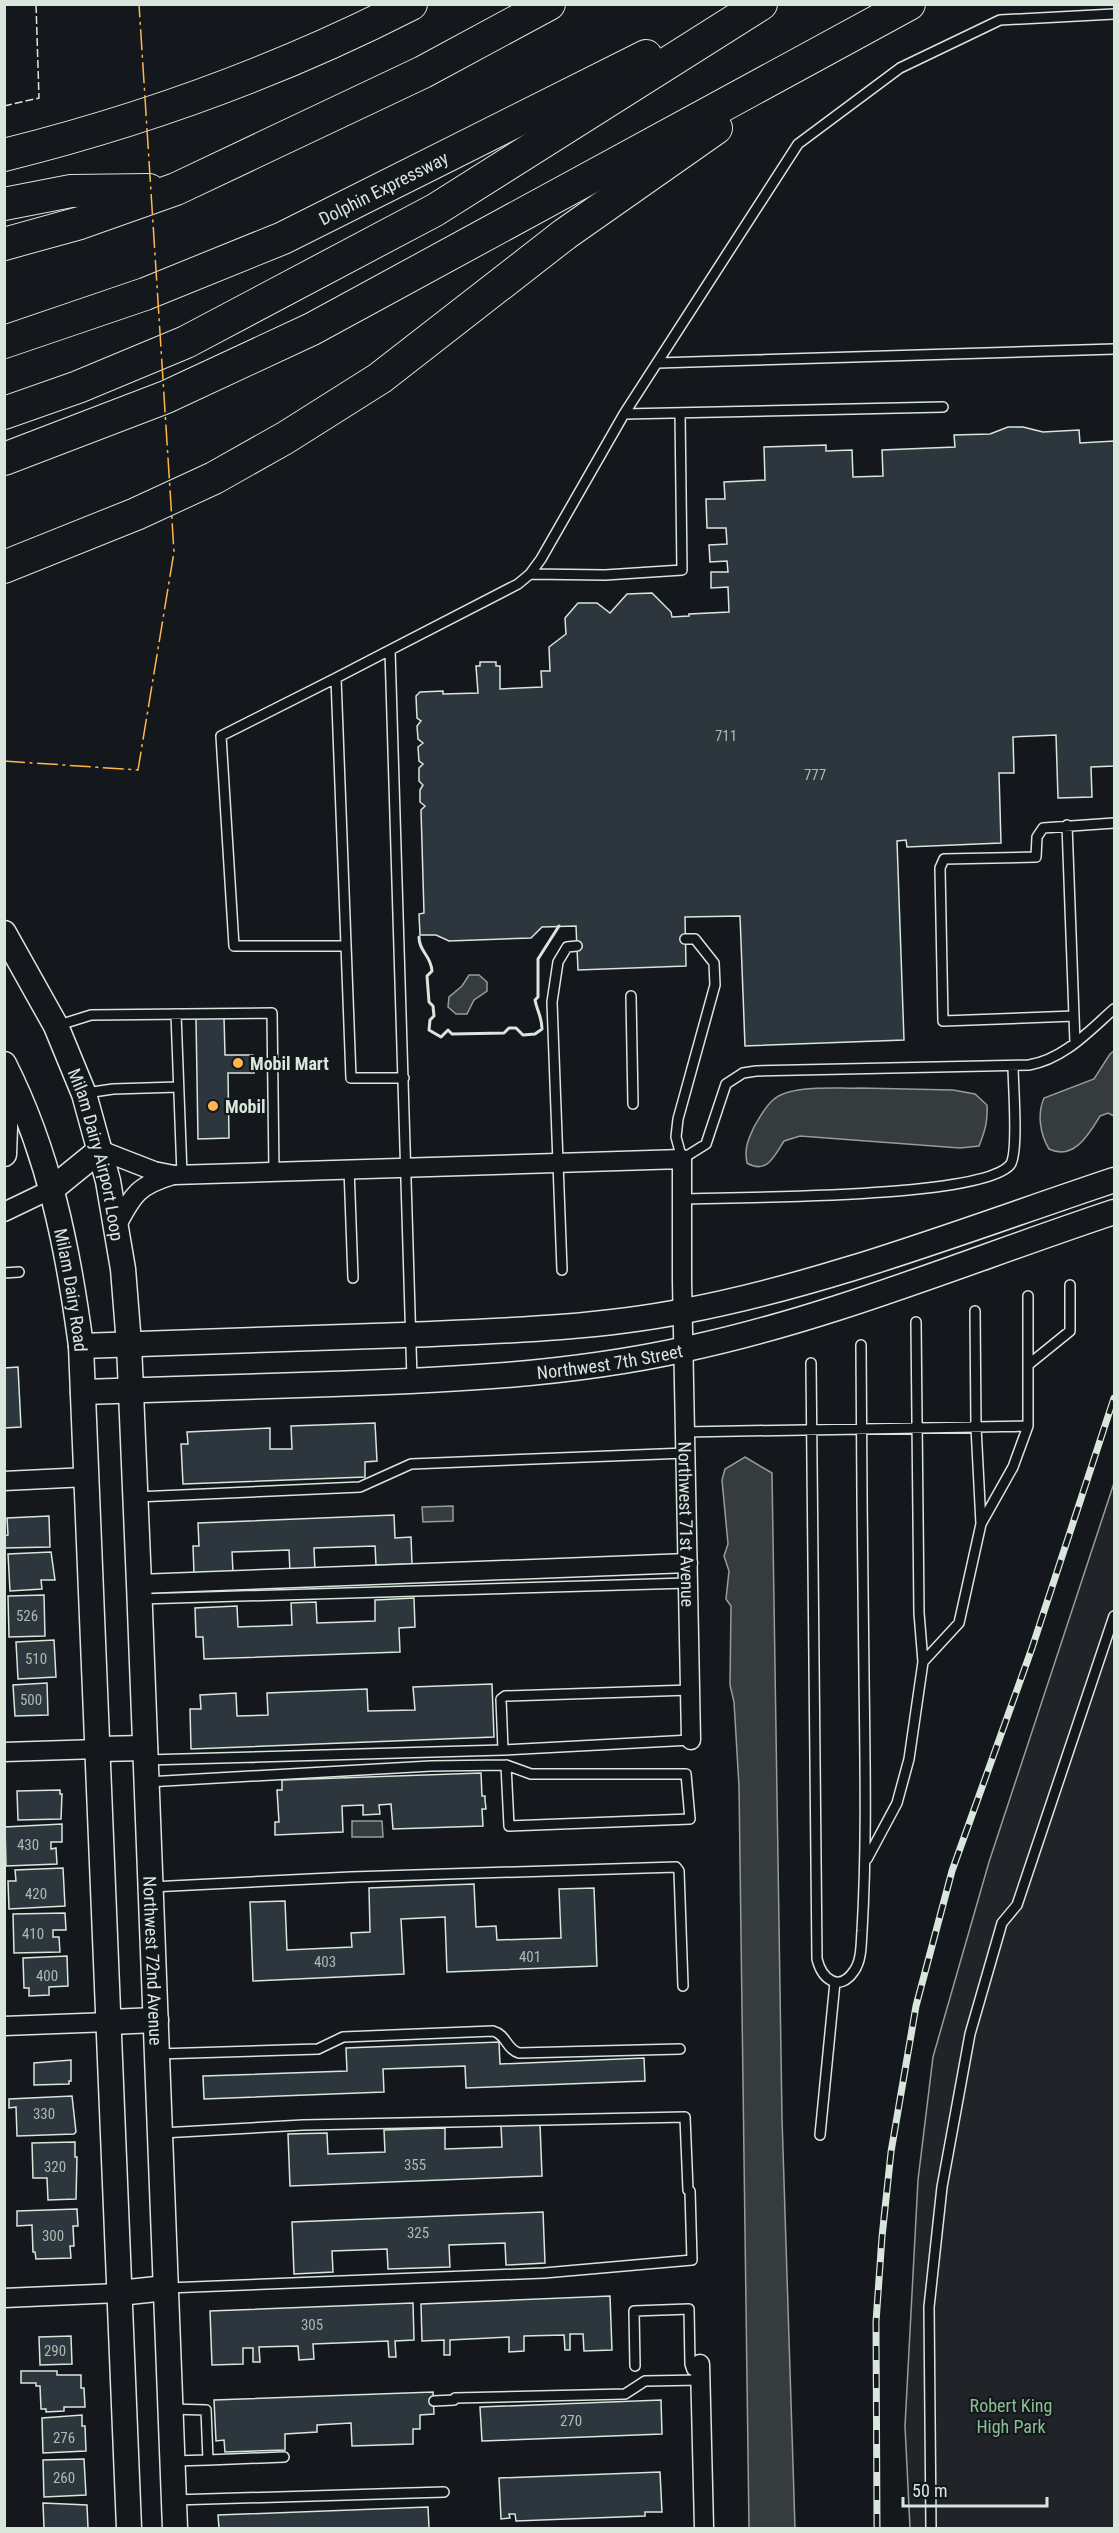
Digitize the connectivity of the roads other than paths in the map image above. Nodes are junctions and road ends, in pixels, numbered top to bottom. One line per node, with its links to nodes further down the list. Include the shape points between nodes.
1 (411, 4): 8 (highway, via 308,53 178,104)
2 (549, 4): 9 (highway, via 423,72)
3 (747, 4): 13 (highway, Dolphin Expressway, via 284,238 145,294)
4 (761, 4): 12 (highway, via 435,210)
5 (909, 4): 7 (highway)
6 (1114, 14): 15 (lane, via 1000,20 900,68 798,144)
7 (797, 64): 21 (highway, via 312,329 166,397); 22 (highway, via 710,132 565,234 380,378 332,409 214,478)
8 (4, 155)
9 (176, 189): 10 (highway, via 71,191); 11 (highway, via 80,223)
10 (4, 204)
11 (4, 244)
12 (280, 292): 16 (highway); 18 (highway, via 155,356)
13 (4, 342)
14 (1114, 349): 15 (lane)
15 (658, 363): 20 (lane)
16 (4, 393)
17 (943, 406): 19 (lane)
18 (4, 413)
19 (680, 413): 20 (lane); 23 (lane, via 682,570)
20 (624, 414): 23 (lane)
21 (4, 459)
22 (4, 567)
23 (530, 574): 24 (lane, via 518,584)
24 (390, 650): 25 (lane); 40 (lane)
25 (336, 678): 30 (lane); 30 (lane, via 221,736 234,946)
26 (1114, 823): 27 (lane)
27 (1068, 825): 35 (lane); 35 (lane, via 1043,828 1037,837 1036,857 944,859 940,868 943,1021)
28 (4, 933): 36 (main road, Milam Dairy Airport Loop)
29 (685, 939): 46 (lane, via 694,939 714,963 715,985 678,1119 676,1137)
30 (346, 946): 40 (lane, via 351,1078)
31 (577, 946): 47 (lane, via 567,946 558,962 552,1002)
32 (631, 996): 43 (lane)
33 (1114, 1009): 37 (lane)
34 (176, 1014): 36 (lane, via 91,1015); 41 (lane); 50 (lane, via 272,1013)
35 (1074, 1016): 37 (lane)
36 (56, 1026): 42 (main road, Milam Dairy Airport Loop)
37 (1075, 1043): 39 (lane, via 1043,1062)
38 (6, 1066): 45 (main road); 53 (main road)
39 (1012, 1066): 46 (lane, via 743,1073 726,1084 706,1144); 54 (lane, via 1015,1151 1009,1166 1000,1172 921,1190)
40 (404, 1078): 48 (lane)
41 (178, 1087): 42 (lane); 51 (lane)
42 (84, 1094): 44 (main road, Milam Dairy Airport Loop)
43 (633, 1104)
44 (100, 1150): 51 (street, via 154,1171); 53 (main road); 57 (main road, Milam Dairy Airport Loop)
45 (4, 1154)
46 (682, 1159): 47 (street); 54 (street, Northwest 71st Avenue)
47 (557, 1162): 48 (street); 58 (lane)
48 (407, 1166): 49 (street); 67 (lane)
49 (349, 1168): 50 (street); 61 (lane)
50 (274, 1170): 51 (street)
51 (178, 1174): 57 (street, via 152,1181 135,1193)
52 (1114, 1180): 64 (main road, Northwest 7th Street, via 825,1275)
53 (52, 1189): 55 (street); 70 (main road, Milam Dairy Road, via 65,1239)
54 (681, 1199): 64 (street, Northwest 71st Avenue)
55 (4, 1212)
56 (1114, 1212): 71 (main road, Northwest 7th Street, via 799,1319)
57 (117, 1225): 68 (main road, Milam Dairy Airport Loop)
58 (562, 1270)
59 (19, 1272): 60 (lane)
60 (4, 1273)
61 (353, 1278)
62 (1070, 1285): 73 (lane, via 1070,1331)
63 (1028, 1296): 73 (lane)
64 (683, 1311): 67 (main road, Northwest 7th Street, via 585,1324); 71 (street, Northwest 71st Avenue)
65 (975, 1311): 79 (lane)
66 (916, 1322): 78 (lane)
67 (411, 1334): 68 (main road, Northwest 7th Street); 74 (lane)
68 (129, 1344): 70 (main road, Northwest 7th Street); 75 (main road, Milam Dairy Airport Loop)
69 (861, 1345): 80 (lane)
70 (81, 1346): 76 (main road, Milam Dairy Road)
71 (684, 1350): 74 (main road, Northwest 7th Street, via 525,1375); 82 (street, Northwest 71st Avenue)
72 (811, 1363): 81 (lane)
73 (1028, 1365): 77 (lane)
74 (412, 1381): 75 (main road, Northwest 7th Street)
75 (131, 1390): 76 (main road, Northwest 7th Street); 86 (main road, Northwest 72nd Avenue)
76 (83, 1392): 84 (main road)
77 (1028, 1426): 79 (lane); 87 (lane, via 1013,1467)
78 (919, 1427): 79 (lane); 80 (lane); 92 (lane, via 919,1613)
79 (976, 1427): 87 (lane)
80 (861, 1429): 81 (lane); 100 (lane)
81 (812, 1430): 82 (lane); 102 (lane, via 817,1959 826,1979)
82 (685, 1432): 83 (street, Northwest 71st Avenue)
83 (686, 1453): 86 (lane, via 411,1464 360,1488); 88 (street, Northwest 71st Avenue)
84 (87, 1477): 85 (street); 95 (main road)
85 (4, 1481)
86 (135, 1497): 90 (main road, Northwest 72nd Avenue)
87 (981, 1524): 92 (lane, via 959,1623)
88 (688, 1563): 89 (street, Northwest 71st Avenue); 90 (street)
89 (688, 1583): 90 (lane); 93 (street, Northwest 71st Avenue)
90 (139, 1592): 98 (main road, Northwest 72nd Avenue)
91 (1114, 1616): 126 (lane, via 1017,1905 1002,1923 970,2034 942,2187 929,2307)
92 (923, 1662): 100 (lane, via 909,1759 897,1803)
93 (690, 1690): 94 (street, Northwest 71st Avenue); 96 (lane, via 505,1696 501,1699)
94 (691, 1740): 96 (lane)
95 (98, 1749): 97 (street); 98 (main road); 105 (main road)
96 (503, 1749): 98 (lane)
97 (4, 1752)
98 (146, 1764): 99 (lane); 101 (main road, Northwest 72nd Avenue)
99 (506, 1765): 99 (lane, via 531,1774 686,1774 690,1819 509,1826)
100 (866, 1861): 102 (lane, via 861,1952 855,1971)
101 (151, 1887): 103 (lane, via 676,1867); 104 (main road, Northwest 72nd Avenue)
102 (835, 1982): 110 (lane)
103 (683, 1986)
104 (156, 2020): 105 (main road); 108 (main road, Northwest 72nd Avenue)
105 (109, 2022): 106 (street); 112 (main road)
106 (4, 2026)
107 (680, 2049): 108 (lane, via 519,2053 494,2031 343,2037 318,2049)
108 (157, 2054): 109 (main road, Northwest 72nd Avenue)
109 (160, 2133): 111 (main road, Northwest 72nd Avenue); 111 (lane, via 303,2125 685,2117 692,2260 544,2273)
110 (820, 2135)
111 (166, 2288): 112 (main road); 117 (main road, Northwest 72nd Avenue)
112 (119, 2293): 113 (street); 123 (main road)
113 (4, 2298)
114 (635, 2366): 115 (lane, via 634,2311 689,2309 690,2364 692,2370)
115 (701, 2372): 116 (lane, via 645,2381 625,2394); 125 (street)
116 (434, 2401)
117 (171, 2409): 119 (lane, via 210,2409); 120 (main road, Northwest 72nd Avenue)
118 (284, 2457): 119 (lane)
119 (208, 2460): 120 (lane)
120 (173, 2462): 122 (main road, Northwest 72nd Avenue)
121 (444, 2492): 122 (lane)
122 (174, 2500): 124 (main road, Northwest 72nd Avenue)
123 (129, 2529)
124 (175, 2529)
125 (704, 2529)
126 (931, 2529)

